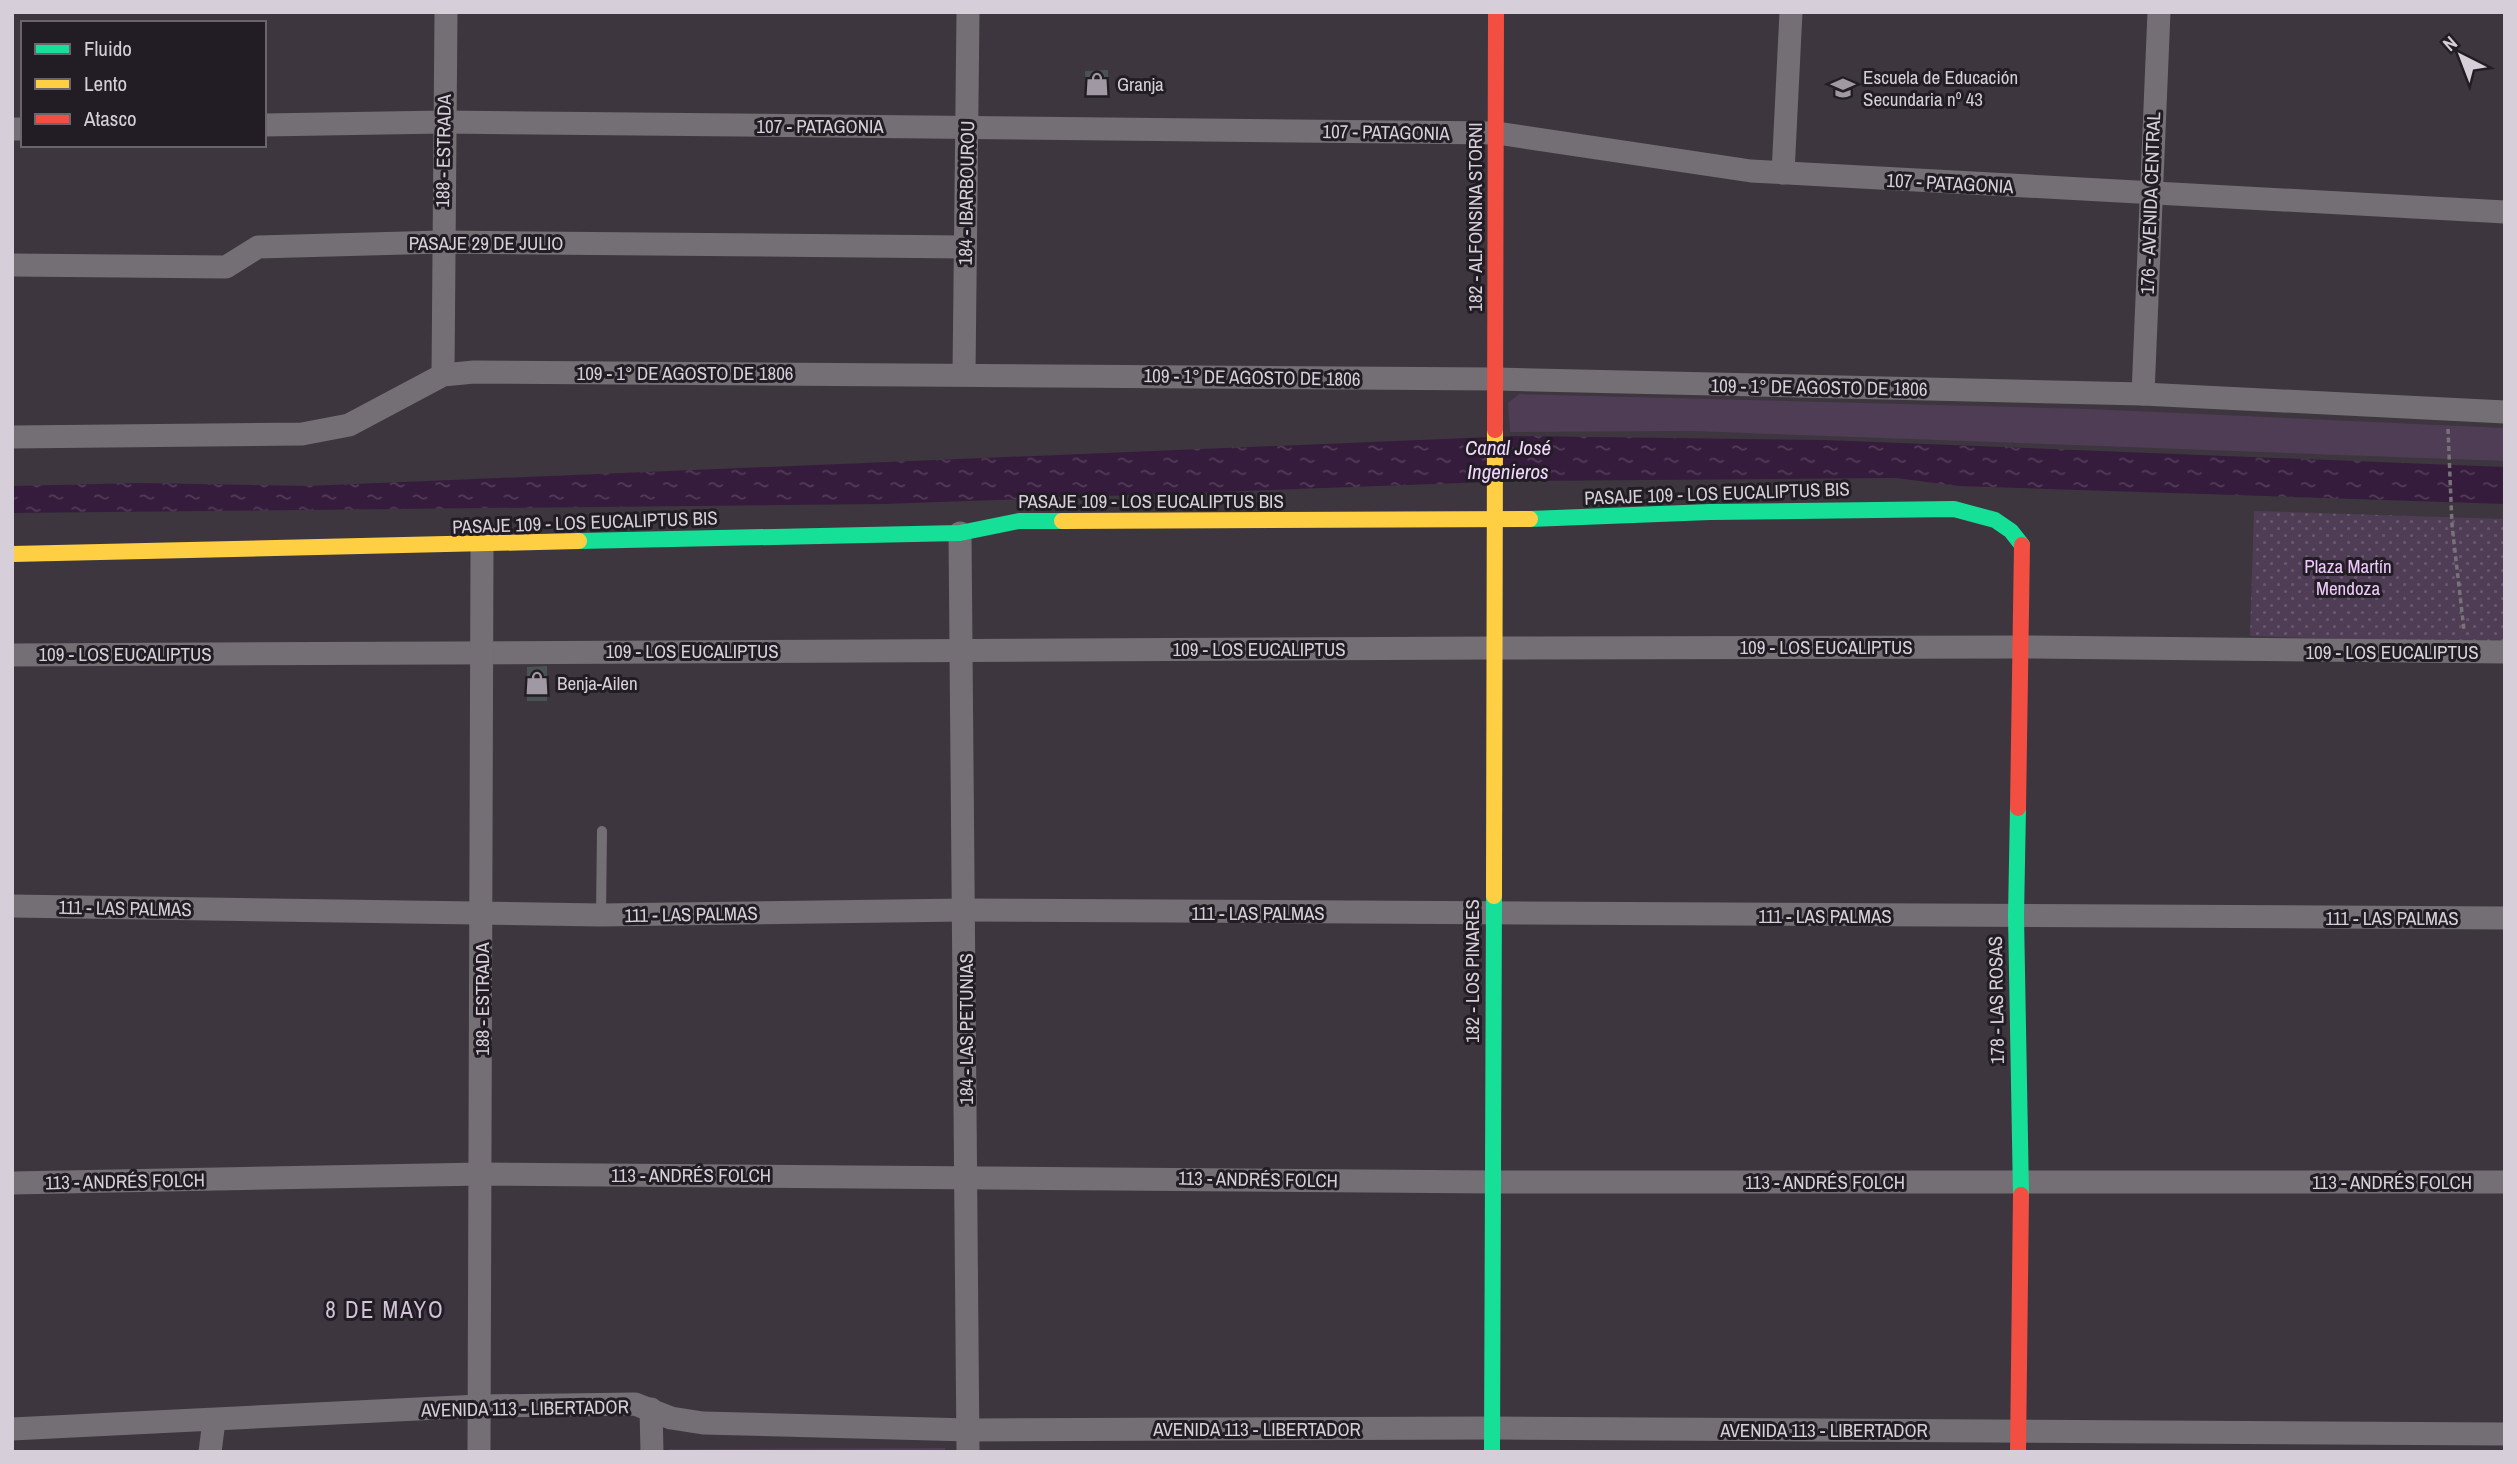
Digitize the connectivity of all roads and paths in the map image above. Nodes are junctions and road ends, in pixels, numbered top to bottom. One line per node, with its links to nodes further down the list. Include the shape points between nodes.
1 (446, 12): 6 (street, 188 - ESTRADA)
2 (968, 12): 8 (street, 184 - IBARBOUROU)
3 (1496, 12): 9 (street, 182 - ALFONSINA STORNI)
4 (1791, 12): 10 (street)
5 (2159, 12): 11 (street, 176 - AVENIDA CENTRAL)
6 (444, 122): 7 (street, 107 - PATAGONIA); 8 (street, 107 - PATAGONIA); 13 (street, 188 - ESTRADA)
7 (266, 125)
8 (968, 127): 9 (street, 107 - PATAGONIA); 14 (street, 184 - IBARBOUROU)
9 (1496, 133): 10 (street, 107 - PATAGONIA); 18 (street, 182 - ALFONSINA STORNI)
10 (1783, 173): 11 (street, 107 - PATAGONIA)
11 (2150, 193): 12 (street, 107 - PATAGONIA); 19 (street, 176 - AVENIDA CENTRAL)
12 (2505, 212)
13 (442, 242): 14 (street, PASAJE 29 DE JULIO); 15 (street, PASAJE 29 DE JULIO, via 258,247 226,267); 17 (street, 188 - ESTRADA)
14 (965, 247): 16 (street, 184 - IBARBOUROU)
15 (12, 265)
16 (964, 374): 17 (street, 109 - 1° DE AGOSTO DE 1806); 18 (street, 109 - 1° DE AGOSTO DE 1806)
17 (443, 375): 21 (street, 109 - 1° DE AGOSTO DE 1806, via 349,425 302,434)
18 (1496, 379): 19 (street, 109 - 1° DE AGOSTO DE 1806); 23 (street, 182 - ALFONSINA STORNI)
19 (2143, 394): 20 (street, 109 - 1° DE AGOSTO DE 1806)
20 (2505, 412)
21 (12, 437)
22 (2448, 444): 34 (path)
23 (1493, 491): 24 (street, 182 - LOS PINARES)
24 (1493, 522): 25 (street, PASAJE 109 - LOS EUCALIPTUS BIS, via 1019,521); 27 (street, PASAJE 109 - LOS EUCALIPTUS BIS, via 1710,512 1954,509 2001,522); 30 (street, 182 - LOS PINARES)
25 (960, 533): 26 (street, PASAJE 109 - LOS EUCALIPTUS BIS); 31 (street, 184 - LAS PETUNIAS)
26 (482, 546): 28 (street, PASAJE 109 - LOS EUCALIPTUS BIS); 33 (street, 188 - ESTRADA)
27 (2024, 548): 29 (street, 178 - LAS ROSAS)
28 (12, 554)
29 (2022, 647): 30 (street, 109 - LOS EUCALIPTUS); 34 (street, 109 - LOS EUCALIPTUS); 42 (street, 178 - LAS ROSAS)
30 (1495, 648): 31 (street, 109 - LOS EUCALIPTUS); 41 (street, 182 - LOS PINARES)
31 (963, 650): 33 (street, 109 - LOS EUCALIPTUS); 38 (street, 184 - LAS PETUNIAS)
32 (2505, 652): 34 (street, 109 - LOS EUCALIPTUS)
33 (481, 653): 35 (street, 109 - LOS EUCALIPTUS); 39 (street, 188 - ESTRADA)
34 (2467, 653)
35 (12, 655)
36 (602, 831): 40 (lane)
37 (12, 906): 39 (street, 111 - LAS PALMAS)
38 (965, 910): 40 (street, 111 - LAS PALMAS); 41 (street, 111 - LAS PALMAS); 45 (street, 184 - LAS PETUNIAS)
39 (482, 914): 40 (street, 111 - LAS PALMAS); 44 (street, 188 - ESTRADA)
40 (601, 915)
41 (1493, 915): 42 (street, 111 - LAS PALMAS); 46 (street, 182 - LOS PINARES)
42 (2016, 916): 43 (street, 111 - LAS PALMAS); 49 (street, 178 - LAS ROSAS)
43 (2505, 918)
44 (482, 1174): 45 (street, 113 - ANDRÉS FOLCH); 48 (street, 113 - ANDRÉS FOLCH); 50 (street, 188 - ESTRADA)
45 (968, 1176): 46 (street, 113 - ANDRÉS FOLCH); 56 (street, 184 - LAS PETUNIAS)
46 (1493, 1182): 49 (street, 113 - ANDRÉS FOLCH); 53 (street, 182 - LOS PINARES)
47 (2505, 1182): 49 (street, 113 - ANDRÉS FOLCH)
48 (12, 1183)
49 (2021, 1183): 57 (street, 178 - LAS ROSAS)
50 (479, 1406): 51 (street, AVENIDA 113 - LIBERTADOR, via 635,1404); 52 (street, AVENIDA 113 - LIBERTADOR); 59 (street, 188 - ESTRADA)
51 (651, 1409): 56 (street, AVENIDA 113 - LIBERTADOR, via 703,1423); 60 (street)
52 (214, 1421): 54 (street, AVENIDA 113 - LIBERTADOR); 58 (street)
53 (1493, 1428): 56 (street, AVENIDA 113 - LIBERTADOR); 57 (street, AVENIDA 113 - LIBERTADOR); 61 (street, 182 - LOS PINARES)
54 (12, 1429)
55 (2505, 1434): 57 (street, AVENIDA 113 - LIBERTADOR)
56 (968, 1441)
57 (2018, 1442)
58 (210, 1452)
59 (479, 1452)
60 (652, 1452)
61 (1492, 1452)

